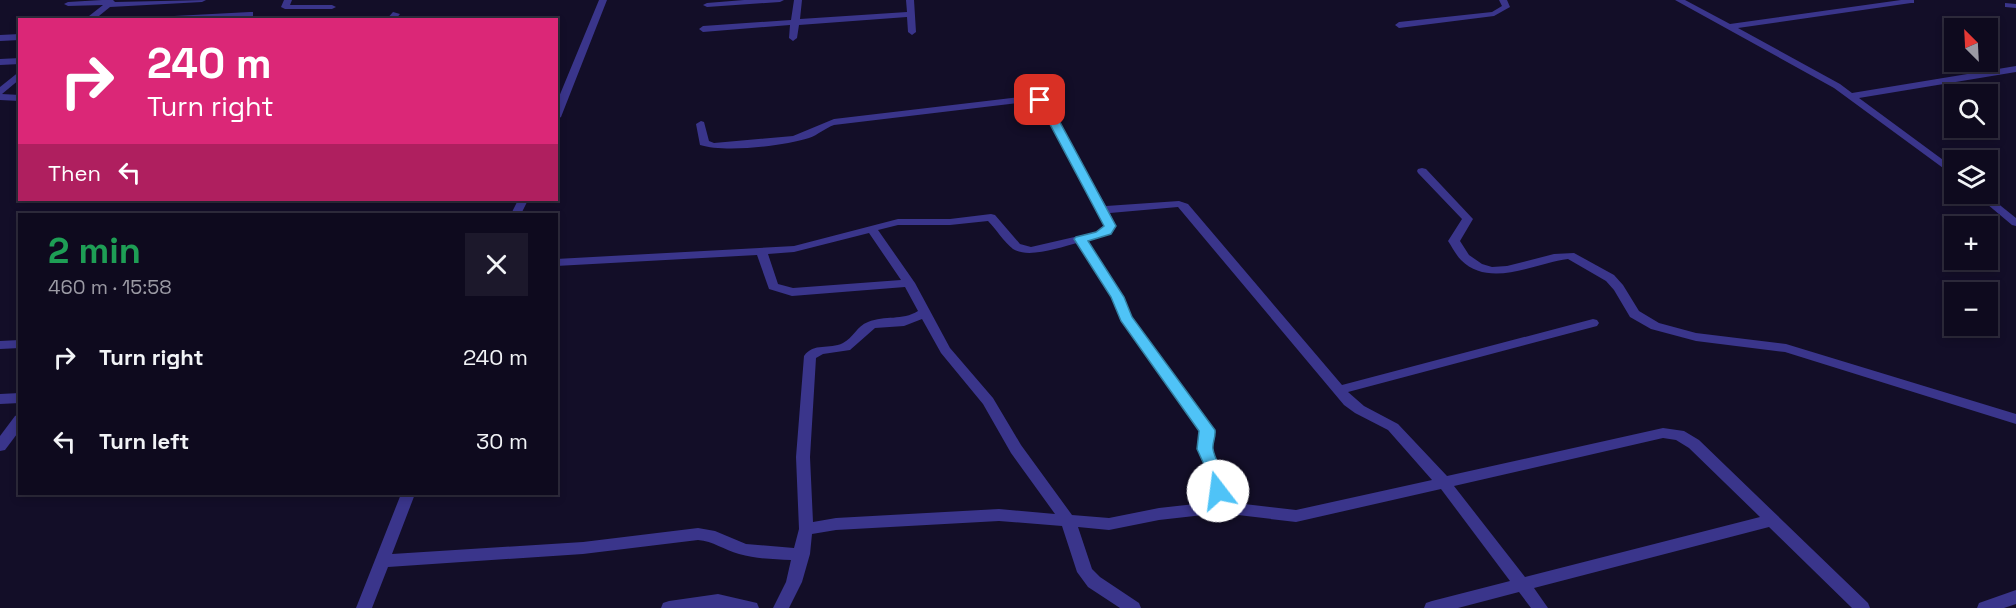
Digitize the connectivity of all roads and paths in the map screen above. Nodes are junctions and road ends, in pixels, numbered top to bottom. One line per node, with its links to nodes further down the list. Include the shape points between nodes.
1 (202, 0): 10 (street)
2 (288, 0): 13 (street, via 285,7)
3 (603, 0): 33 (street)
4 (780, 0): 12 (street)
5 (798, 0): 18 (street)
6 (910, 0): 15 (street)
7 (1503, 0): 19 (street, via 1506,7 1494,14)
8 (1679, 0): 20 (street)
9 (1911, 1): 20 (street)
10 (111, 2): 11 (street); 16 (street)
11 (68, 4)
12 (707, 5)
13 (332, 7)
14 (250, 14): 17 (street)
15 (910, 14): 18 (street); 22 (street)
16 (91, 18)
17 (187, 18)
18 (795, 22): 21 (street); 25 (street)
19 (1399, 26)
20 (1730, 27): 31 (street)
21 (703, 29)
22 (912, 32)
23 (18, 37): 24 (street)
24 (0, 38)
25 (793, 38)
26 (18, 61): 27 (street)
27 (0, 62)
28 (2016, 69): 31 (street)
29 (18, 77): 30 (street)
30 (0, 95): 32 (street)
31 (1851, 96): 35 (street)
32 (18, 98)
33 (558, 112)
34 (701, 124): 38 (street, via 702,140 714,146 794,138 834,122 1036,98 1050,115)
35 (1944, 166)
36 (1422, 171): 52 (street, via 1468,219 1454,241 1460,252 1486,269 1509,271 1570,255 1610,278 1634,315 1655,326 1696,337 1786,348)
37 (1992, 204): 39 (street)
38 (1103, 210): 41 (street, via 1110,226 1107,231); 49 (street, via 1172,203 1184,207)
39 (2016, 223)
40 (871, 228): 41 (street, via 898,222 950,222 988,216 1022,249); 42 (street, via 812,246); 44 (street)
41 (1080, 239): 57 (street, via 1118,297 1126,318 1207,430 1205,449 1215,471)
42 (761, 251): 43 (street); 44 (street, via 772,286 779,290)
43 (558, 263)
44 (909, 283): 45 (street)
45 (924, 312): 59 (street, via 945,350 988,401 1016,449); 60 (street, via 913,321 873,324 848,346 810,356 803,457)
46 (1593, 323): 49 (street)
47 (18, 344): 48 (street)
48 (0, 345)
49 (1339, 390): 55 (street, via 1355,408 1394,427)
50 (18, 398): 51 (street)
51 (0, 399)
52 (2016, 419)
53 (18, 422): 54 (street)
54 (0, 446)
55 (1445, 484): 57 (street, via 1296,516); 58 (street, via 1672,433 1694,444); 63 (street)
56 (408, 495): 62 (street)
57 (1221, 507): 59 (street, via 1109,524)
58 (1773, 520): 63 (street); 72 (street)
59 (1068, 521): 60 (street, via 999,515); 69 (street, via 1085,572)
60 (806, 529): 61 (street)
61 (802, 554): 62 (street, via 747,550 713,534 698,534 583,548); 68 (street)
62 (381, 561): 65 (street)
63 (1522, 584): 70 (street); 71 (street)
64 (2016, 597): 73 (street)
65 (364, 608)
66 (669, 608): 67 (street, via 718,601)
67 (751, 608)
68 (782, 608)
69 (1133, 608)
70 (1432, 608)
71 (1540, 608)
72 (1862, 608)
73 (1984, 608)

